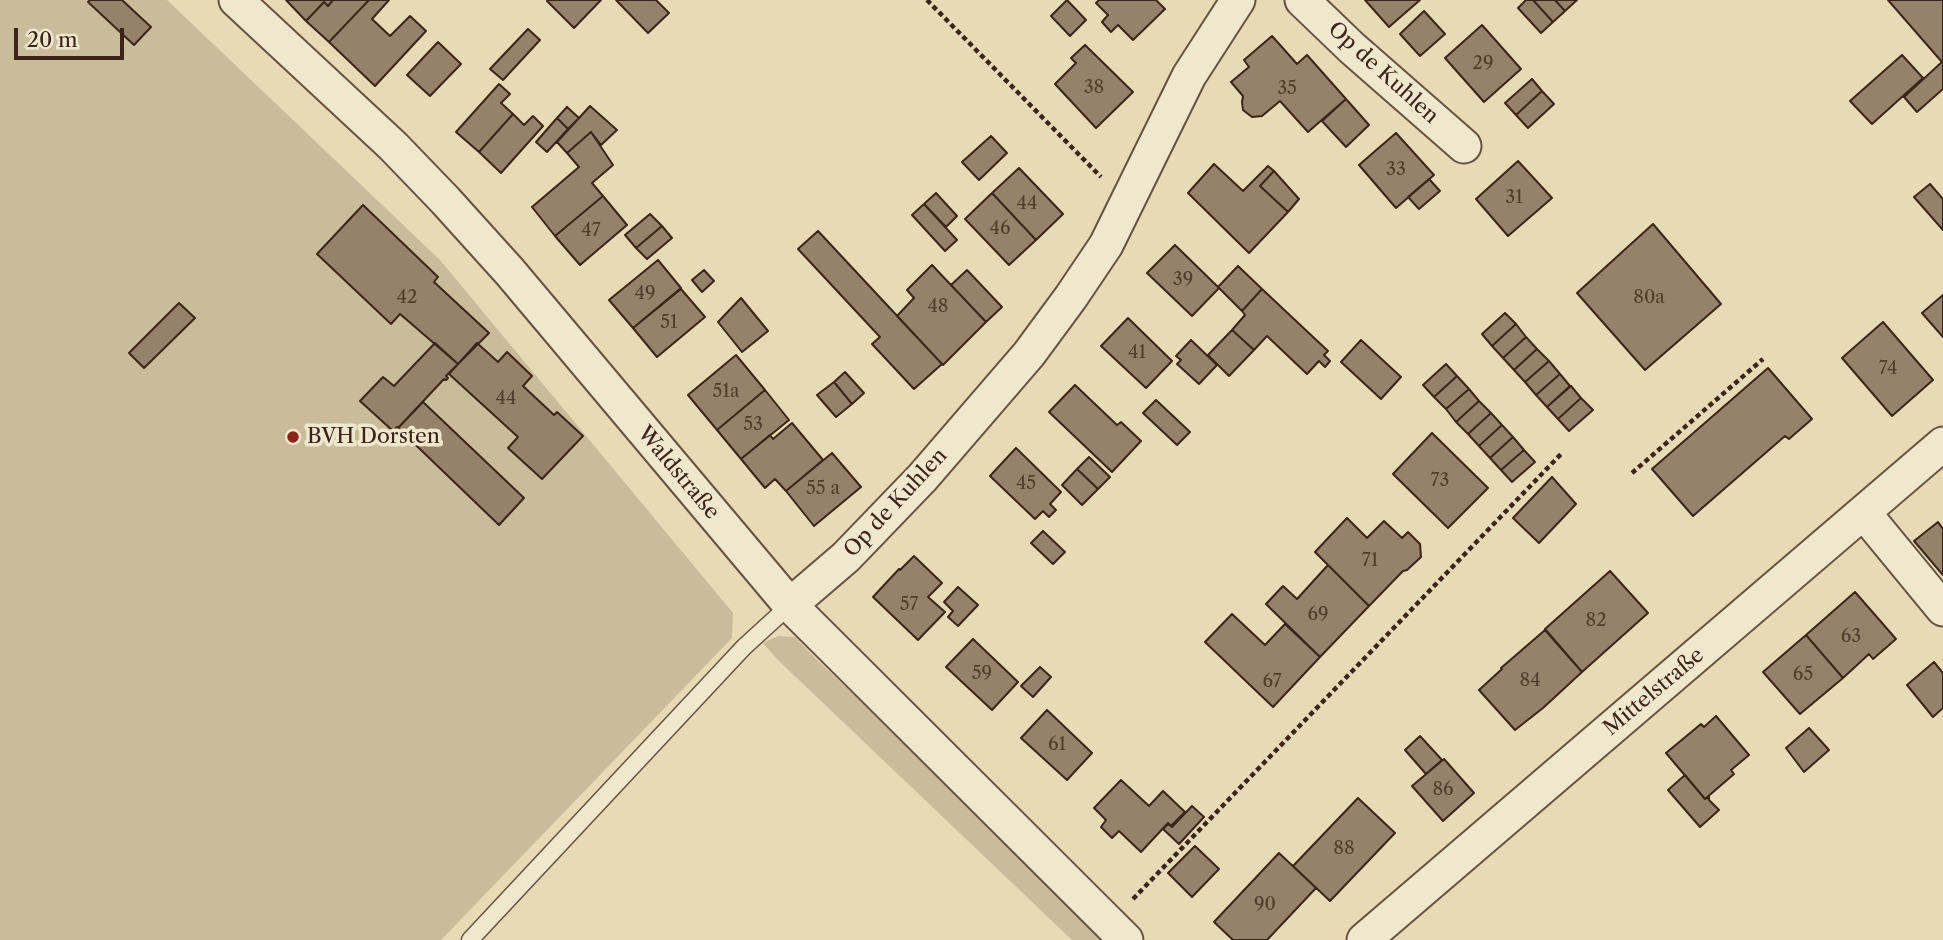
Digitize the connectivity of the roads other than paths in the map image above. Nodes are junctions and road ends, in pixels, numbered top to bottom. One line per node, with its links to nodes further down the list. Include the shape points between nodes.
1 (236, 0): 7 (street, Waldstraße, via 445,200)
2 (1238, 0): 7 (street, Op de Kuhlen, via 1189,76 1106,245 1029,354 913,487 846,557)
3 (1302, 0): 4 (street, Op de Kuhlen)
4 (1464, 146)
5 (1943, 444): 6 (street, Mittelstraße)
6 (1864, 513): 8 (street); 11 (street, Mittelstraße)
7 (789, 605): 9 (street, Waldstraße); 10 (lane, Op de Kuhlen)
8 (1943, 609)
9 (1117, 931)
10 (470, 940)
11 (1364, 940)

